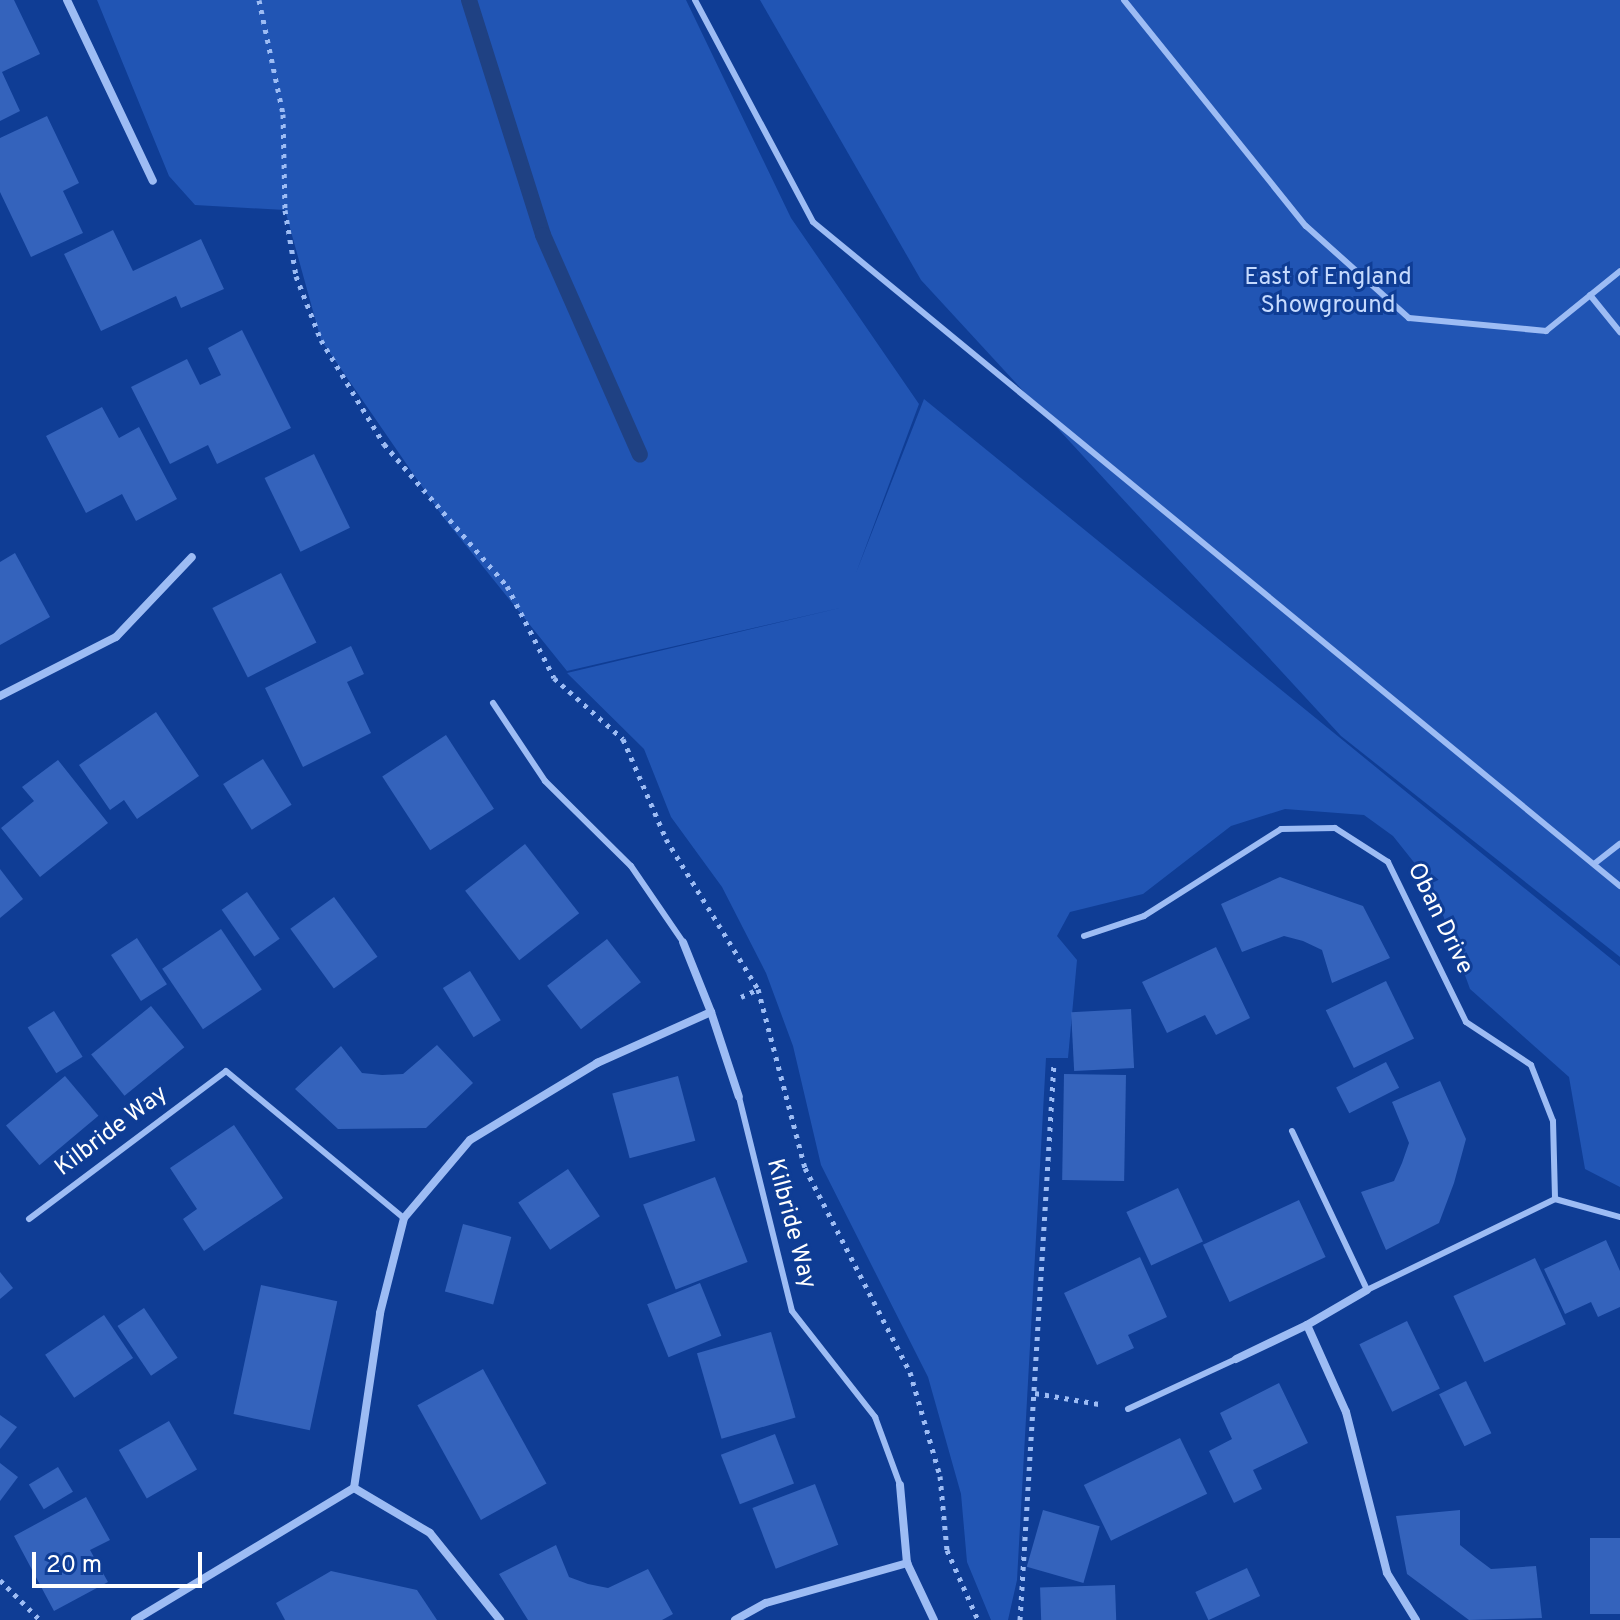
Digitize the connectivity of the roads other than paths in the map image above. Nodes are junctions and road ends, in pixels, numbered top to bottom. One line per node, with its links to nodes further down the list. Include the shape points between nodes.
1 (67, 0): 4 (street)
2 (695, 0): 12 (lane, via 813,222)
3 (1124, 0): 6 (lane, via 1306,226 1409,318 1546,331)
4 (153, 181)
5 (1620, 271): 6 (lane)
6 (1590, 295): 7 (lane)
7 (1620, 332)
8 (192, 557): 9 (street, via 116,637)
9 (0, 696)
10 (493, 703): 15 (lane, Kilbride Way, via 545,781 631,866)
11 (1620, 844): 12 (lane)
12 (1594, 864): 13 (lane)
13 (1620, 886)
14 (1084, 936): 19 (lane, Oban Drive, via 1144,916 1281,829 1335,828 1388,862 1466,1022 1531,1065 1553,1121)
15 (683, 942): 16 (street, Kilbride Way)
16 (711, 1012): 17 (street, Kilbride Way); 21 (street, via 597,1063 470,1140)
17 (739, 1097): 27 (lane, Kilbride Way, via 792,1311 875,1417)
18 (1292, 1131): 23 (lane)
19 (1555, 1199): 20 (lane); 23 (lane)
20 (1620, 1217)
21 (404, 1218): 22 (lane, Kilbride Way, via 226,1071); 28 (street, via 380,1313)
22 (29, 1219)
23 (1367, 1290): 24 (street)
24 (1307, 1325): 25 (street); 34 (street, via 1346,1412 1387,1573)
25 (1236, 1359): 26 (lane)
26 (1128, 1409)
27 (900, 1485): 29 (street, Kilbride Way)
28 (354, 1488): 30 (street); 31 (street, via 430,1533)
29 (907, 1563): 32 (street, via 766,1603); 33 (street, Kilbride Way)
30 (135, 1620)
31 (500, 1620)
32 (735, 1620)
33 (934, 1620)
34 (1416, 1620)

